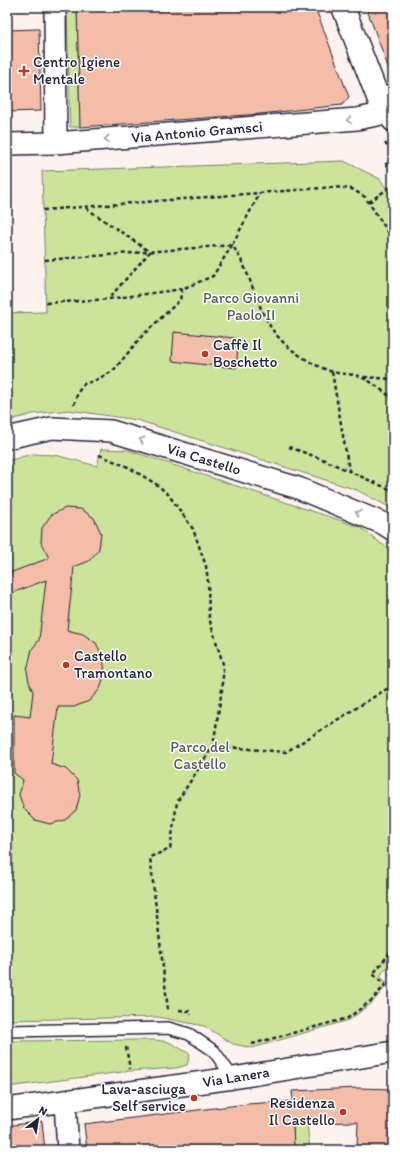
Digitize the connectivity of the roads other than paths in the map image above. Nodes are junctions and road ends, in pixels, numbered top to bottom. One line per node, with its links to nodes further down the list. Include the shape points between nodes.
1 (55, 7): 5 (street)
2 (343, 7): 3 (street)
3 (388, 107): 5 (street, Via Antonio Gramsci, one-way to 5, via 357,119)
4 (7, 144): 5 (street, Via Antonio Gramsci)
5 (56, 144)
6 (7, 438): 7 (street, Via Castello, one-way to 6, via 298,488 74,419 52,428)
7 (393, 530)
8 (7, 1031): 10 (lane, via 168,1028 188,1034 214,1051)
9 (393, 1052): 10 (street, Via Lanera)
10 (233, 1078): 11 (street, Via Lanera)
11 (65, 1102): 12 (street, Via Lanera); 13 (street)
12 (7, 1109)
13 (68, 1150)

